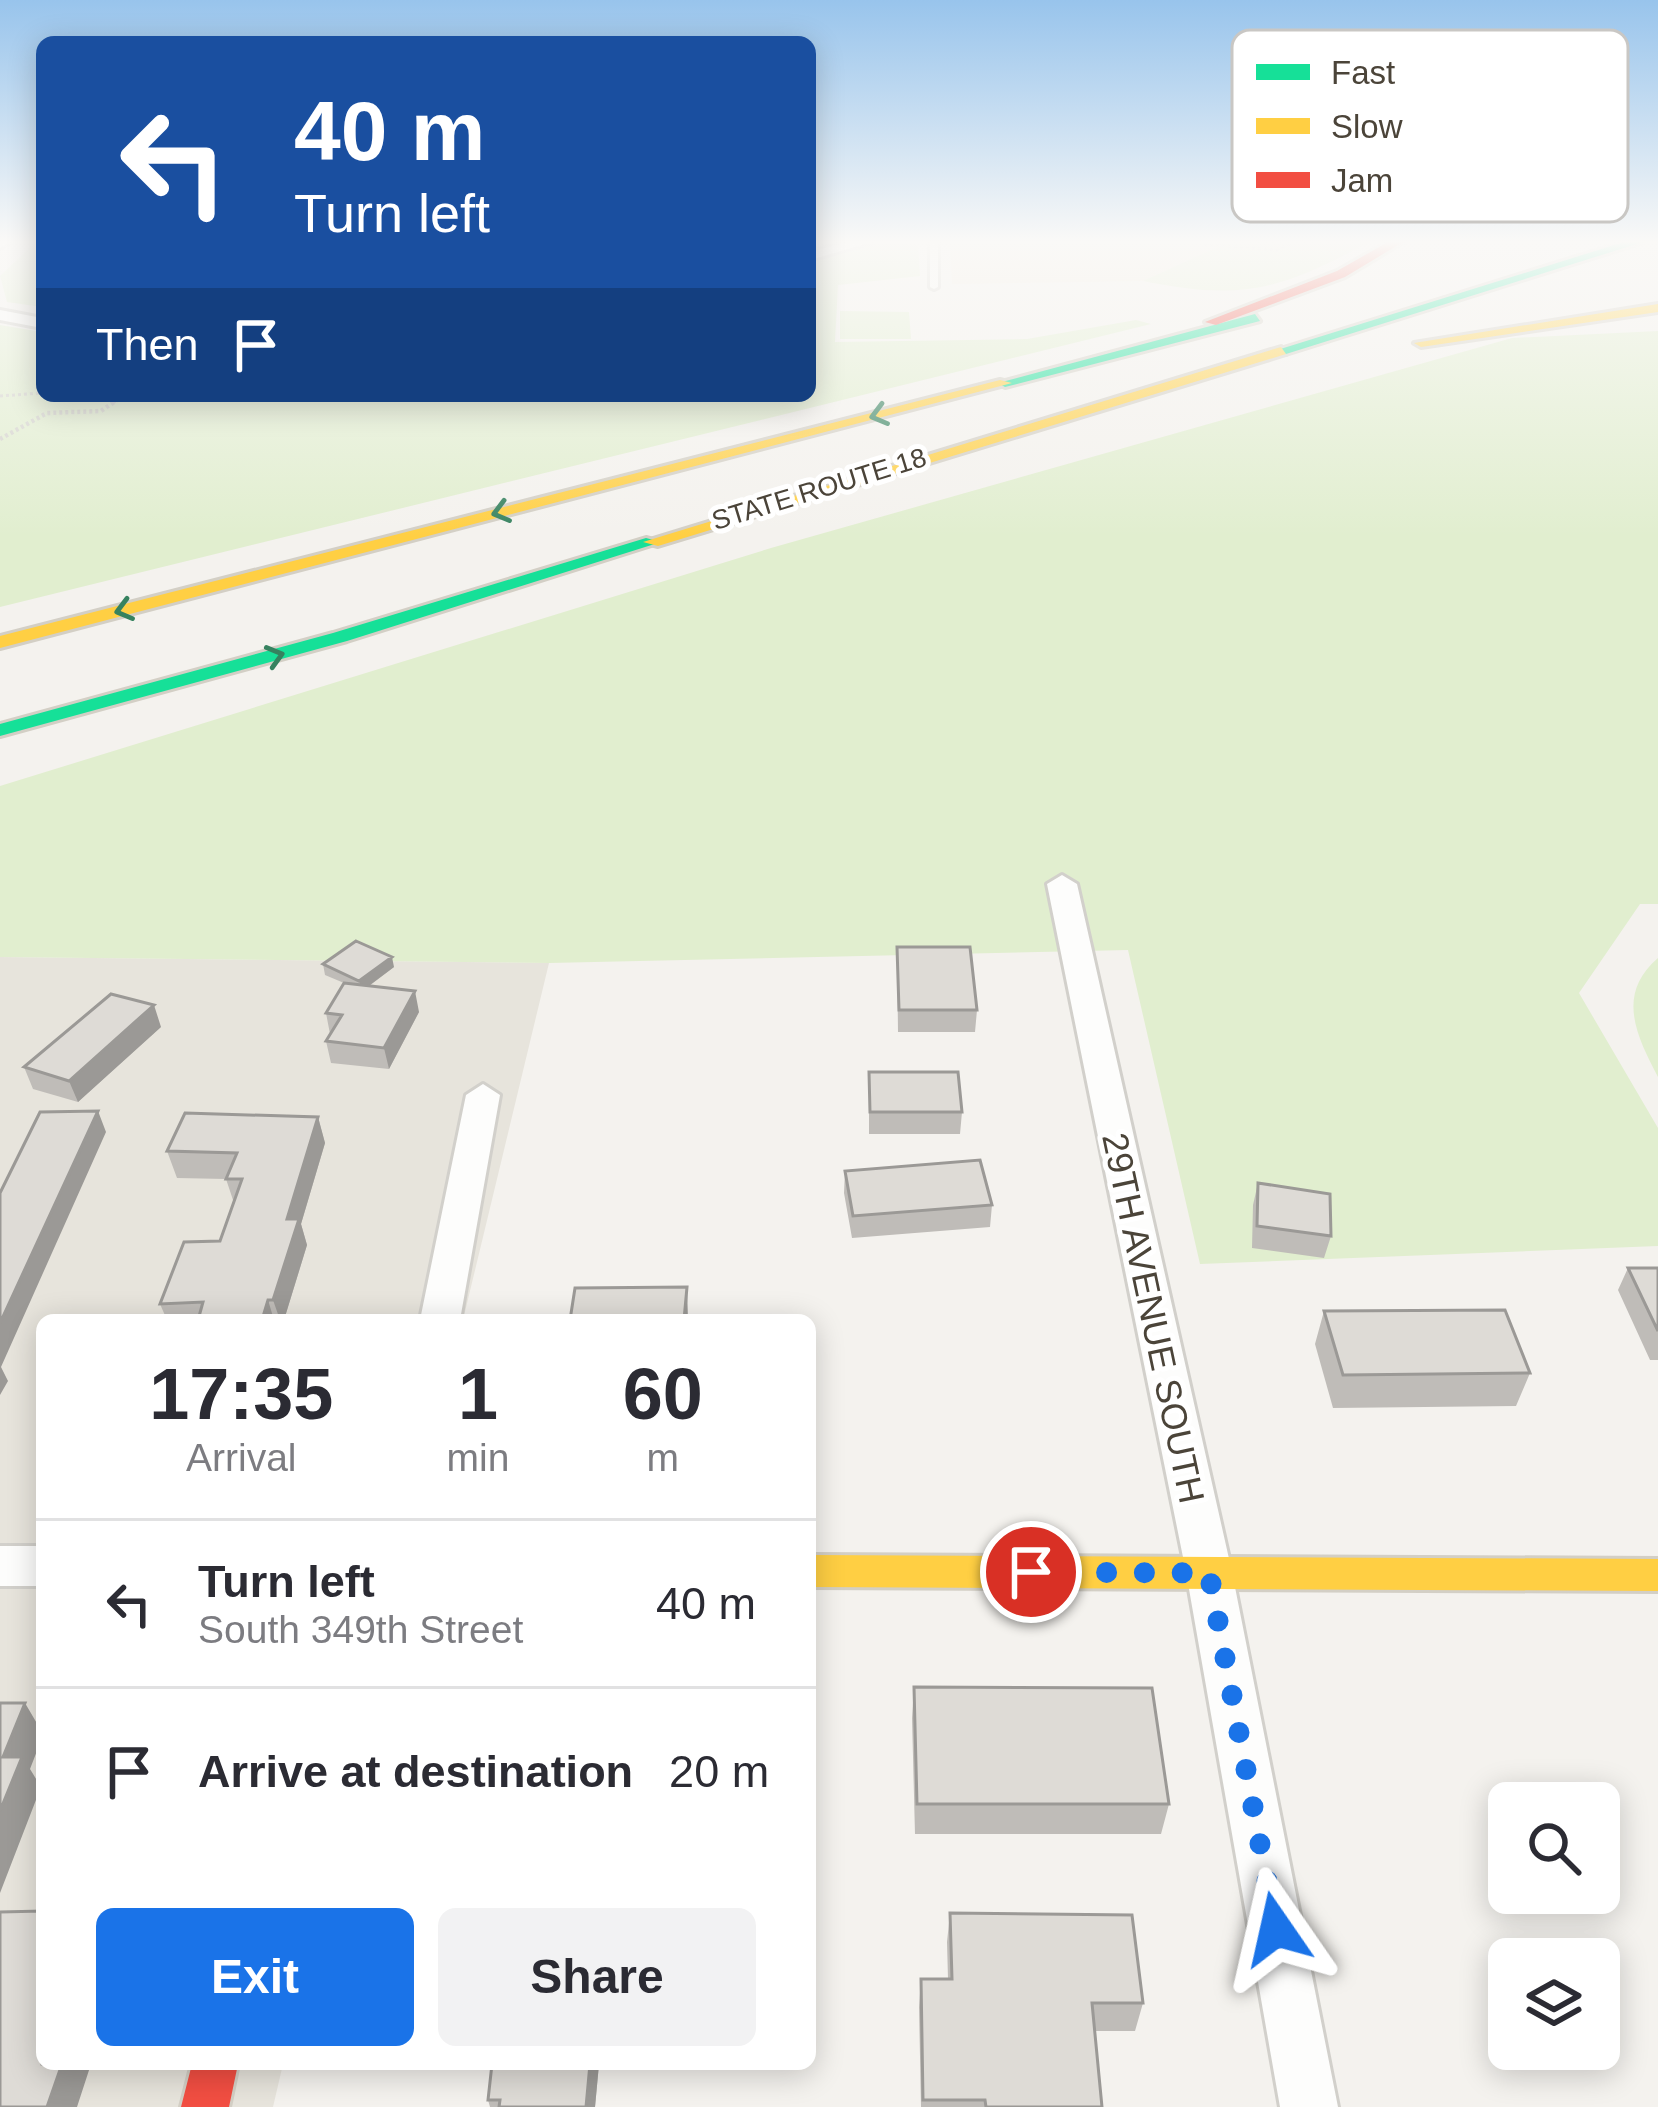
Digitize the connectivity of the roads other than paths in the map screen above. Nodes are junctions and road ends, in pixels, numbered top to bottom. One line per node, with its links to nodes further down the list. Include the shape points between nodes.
1 (1161, 340): 6 (main road)
2 (1165, 340): 6 (main road)
3 (1256, 340): 11 (main road, STATE ROUTE 18)
4 (1313, 340): 9 (main road, STATE ROUTE 18)
5 (1436, 340): 7 (main road)
6 (1154, 343): 10 (main road, one-way to 10)
7 (1400, 348)
8 (1331, 366): 9 (main road)
9 (340, 637): 12 (main road, STATE ROUTE 18, one-way to 9)
10 (0, 642)
11 (0, 706)
12 (0, 730)
13 (1062, 884): 19 (street, 29TH AVENUE SOUTH)
14 (484, 1095): 15 (street)
15 (441, 1314)
16 (0, 1566): 17 (street)
17 (36, 1566)
18 (816, 1571): 19 (main road)
19 (1209, 1573): 20 (main road); 23 (street, 29TH AVENUE SOUTH)
20 (1658, 1575)
21 (214, 2070): 22 (main road)
22 (205, 2107)
23 (1309, 2107)

